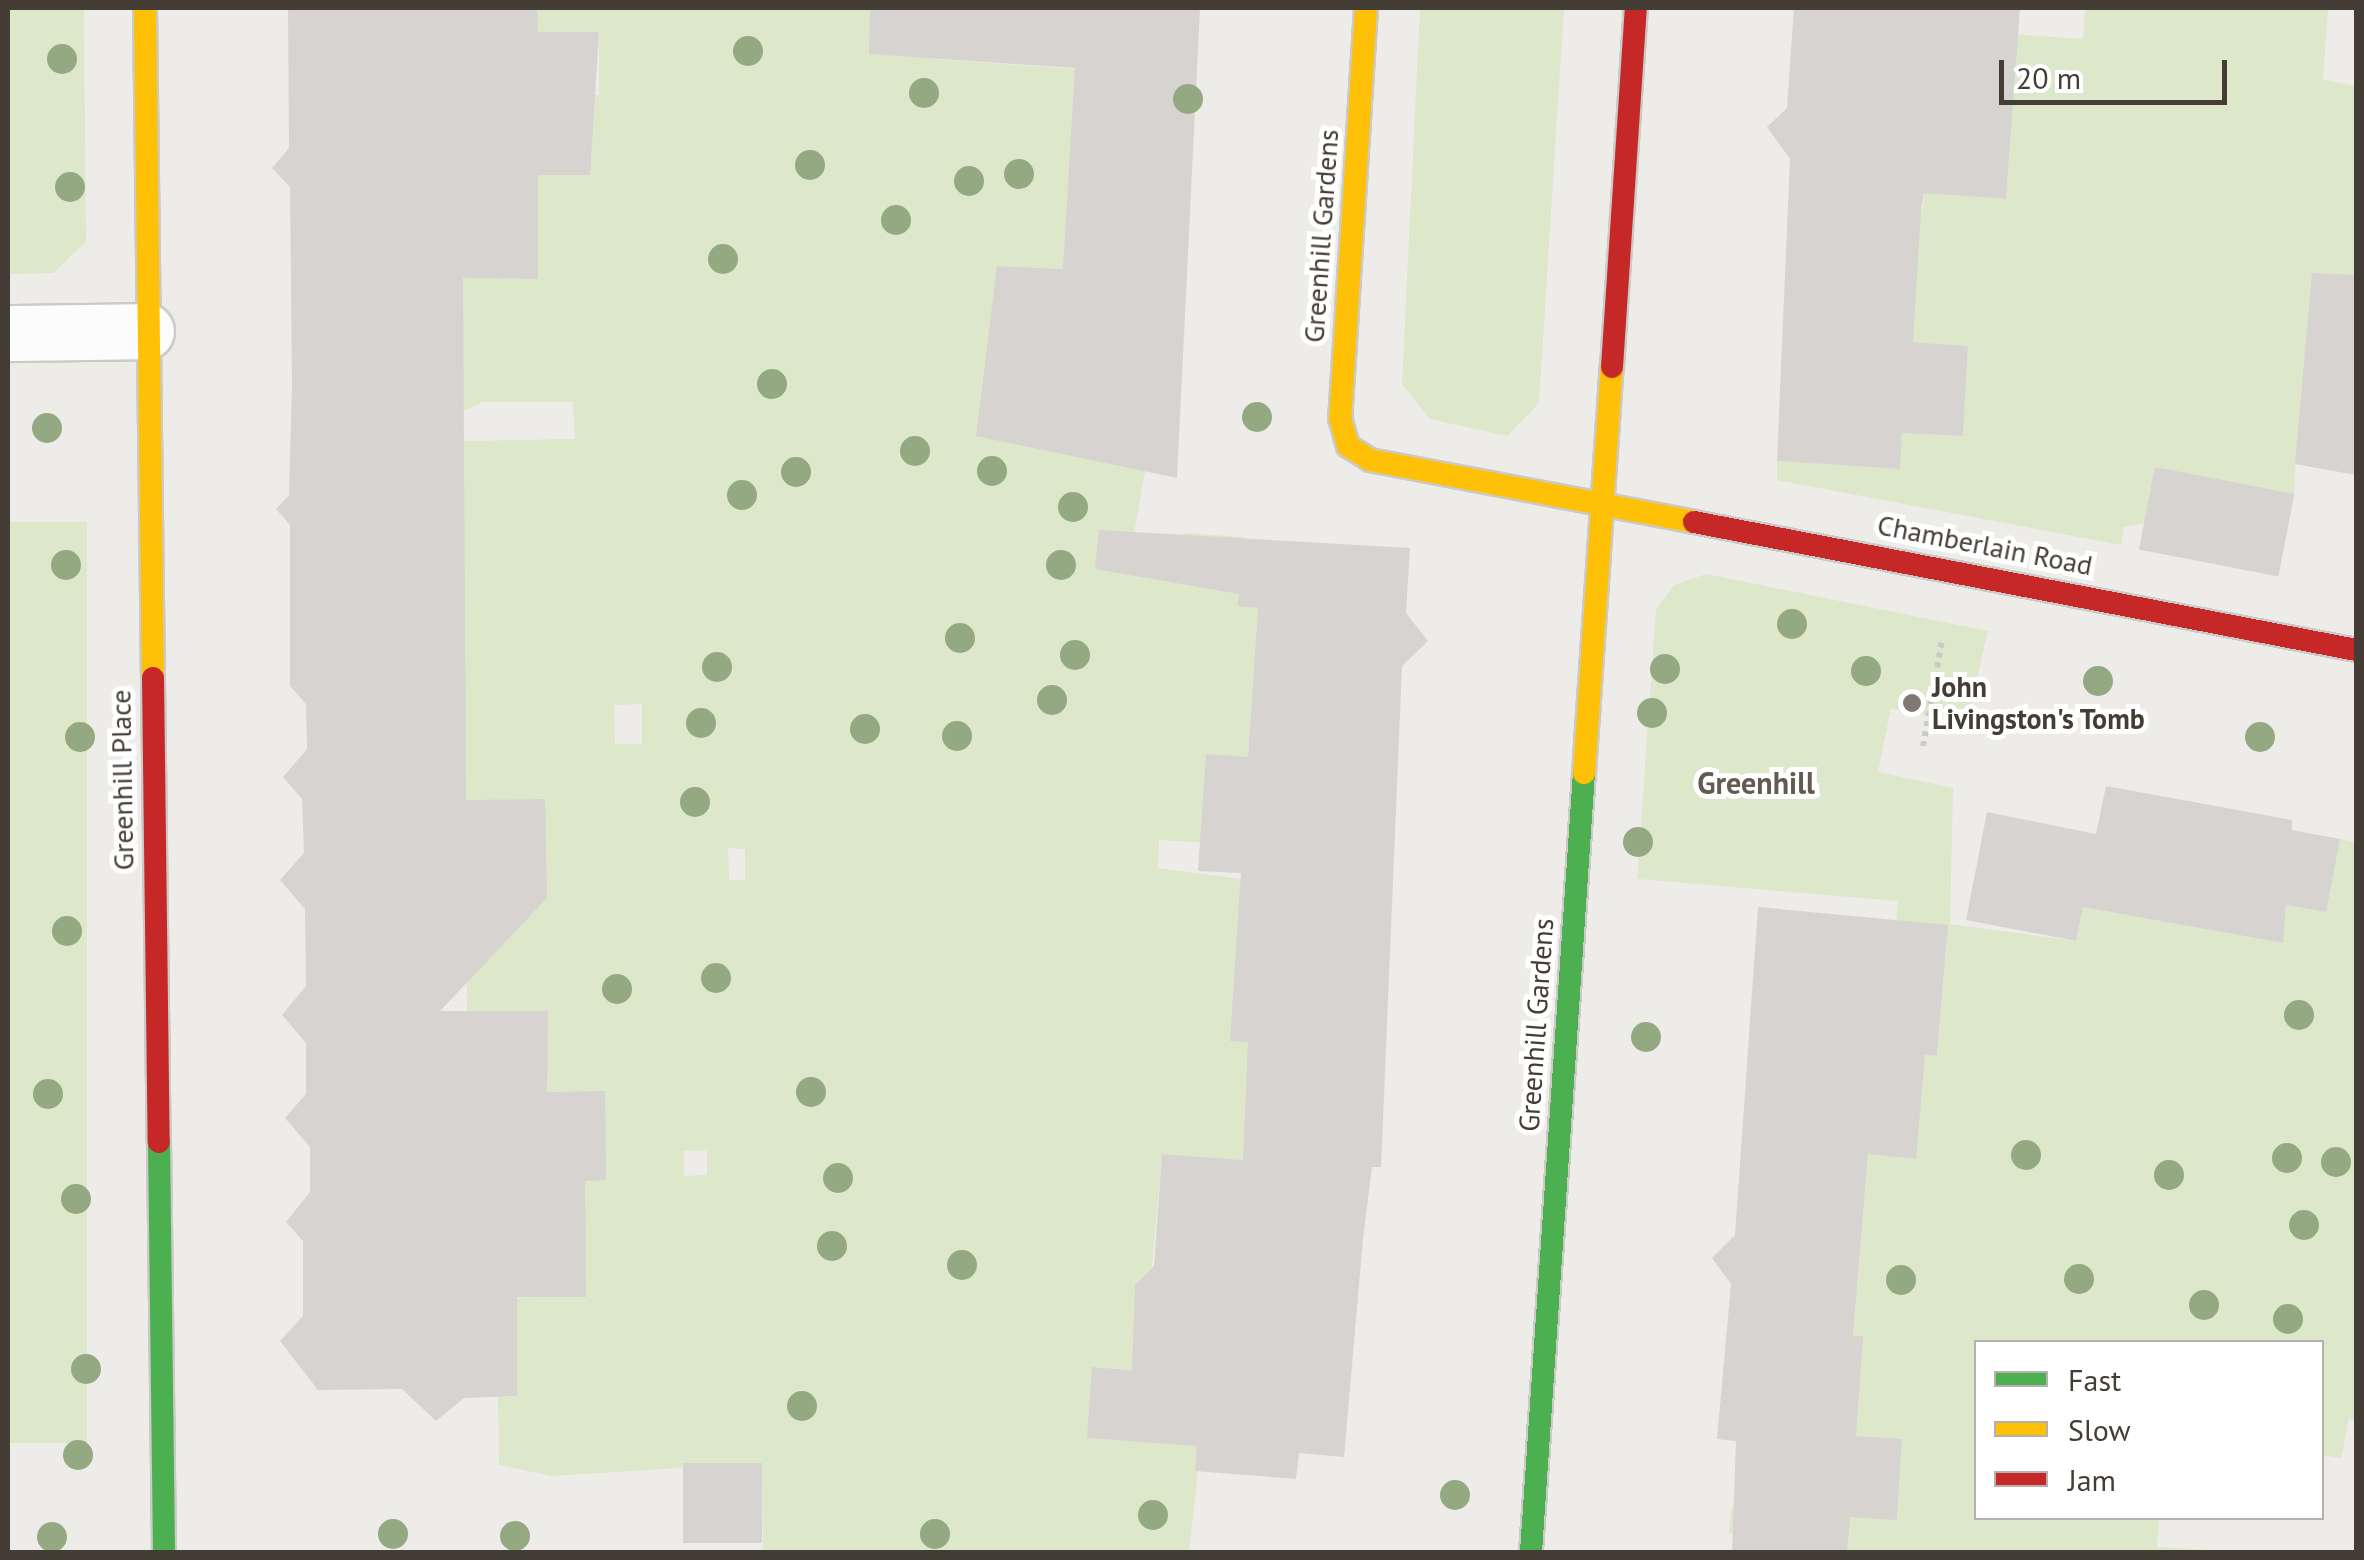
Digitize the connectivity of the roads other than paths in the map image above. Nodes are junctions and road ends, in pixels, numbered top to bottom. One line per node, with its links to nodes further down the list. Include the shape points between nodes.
1 (145, 8): 4 (street, Greenhill Place)
2 (1366, 8): 6 (street, Greenhill Gardens, via 1340,418 1348,446 1370,460)
3 (1636, 8): 6 (street, Greenhill Gardens)
4 (146, 331): 5 (street); 8 (street, Greenhill Place)
5 (8, 333)
6 (1601, 501): 7 (street, Chamberlain Road); 9 (street, Greenhill Gardens)
7 (2356, 650)
8 (164, 1552)
9 (1530, 1552)

